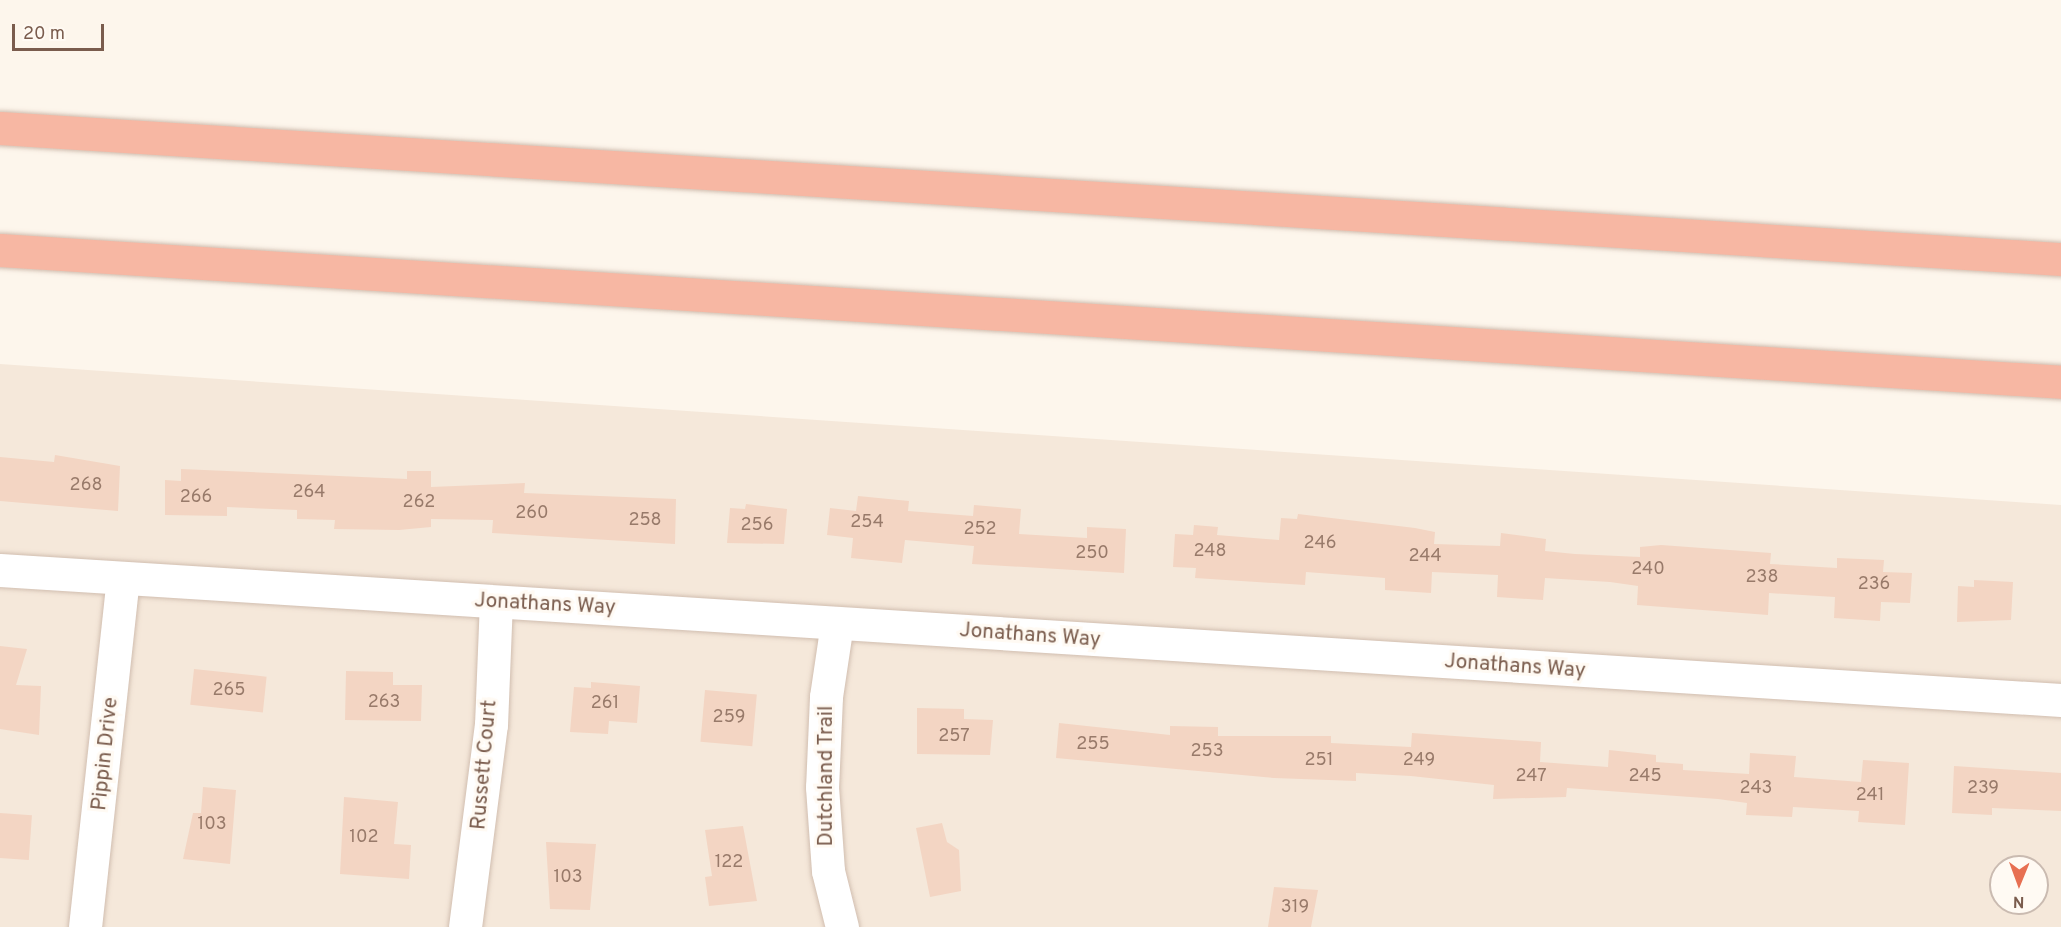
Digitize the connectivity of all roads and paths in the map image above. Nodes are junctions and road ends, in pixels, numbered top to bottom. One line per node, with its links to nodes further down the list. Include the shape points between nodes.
1 (0, 128): 3 (highway)
2 (0, 250): 4 (highway)
3 (2061, 259)
4 (2061, 382)
5 (0, 570): 6 (street, Jonathans Way)
6 (123, 580): 7 (street, Jonathans Way); 10 (street, Pippin Drive)
7 (496, 602): 8 (street, Jonathans Way); 11 (street, Russett Court, via 491,725)
8 (837, 623): 9 (street, Jonathans Way); 12 (street, Dutchland Trail, via 826,697 822,787 828,871)
9 (2061, 700)
10 (85, 927)
11 (465, 927)
12 (842, 927)

